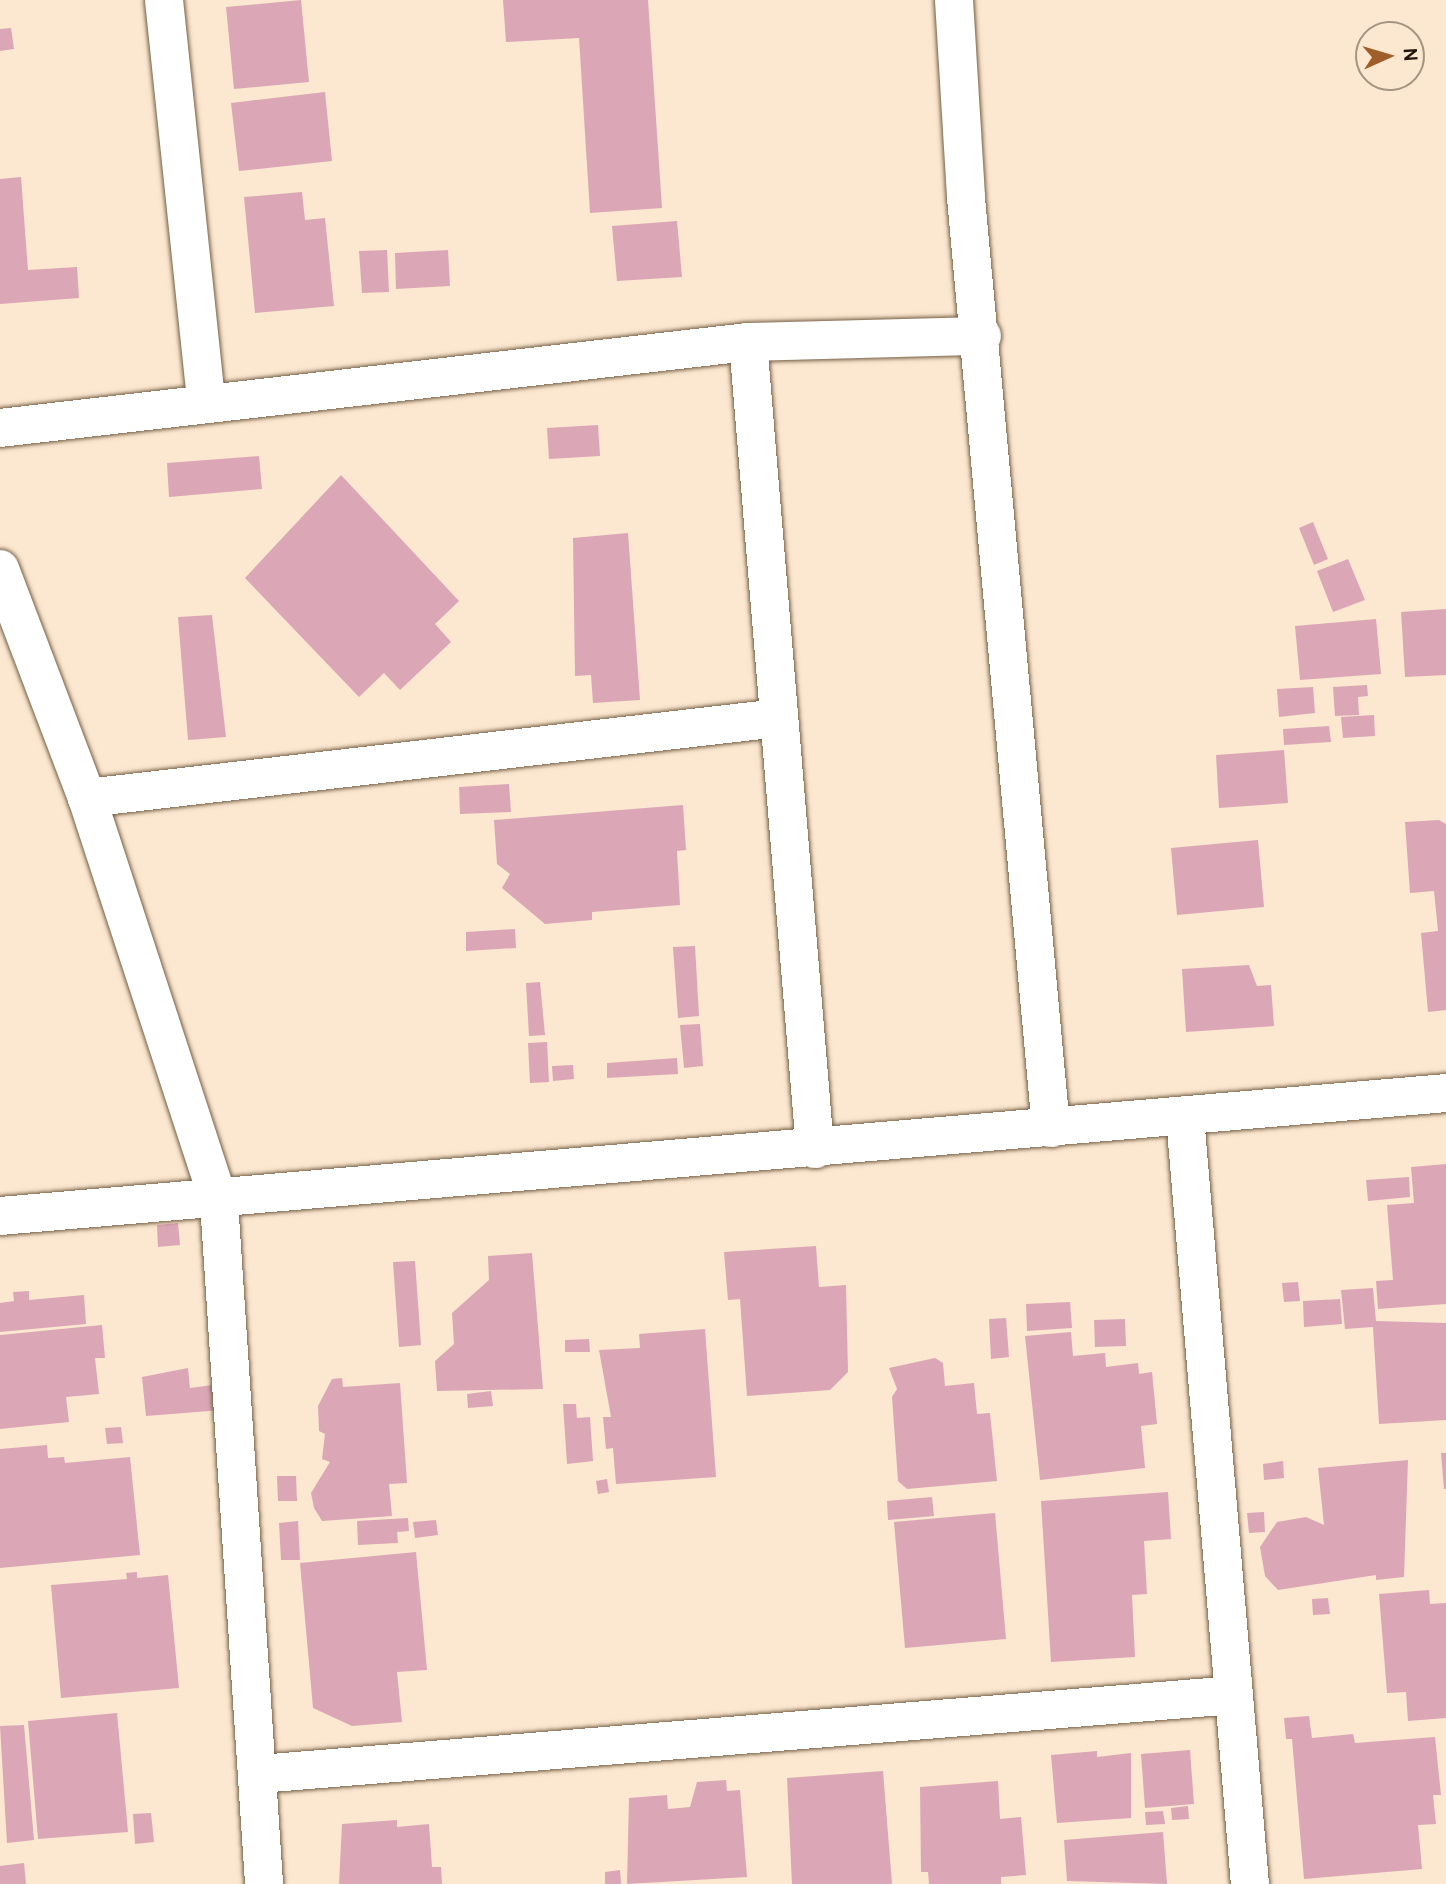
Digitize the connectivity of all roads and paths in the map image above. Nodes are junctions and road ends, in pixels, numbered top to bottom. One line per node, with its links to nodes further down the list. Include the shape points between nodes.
1 (164, 0): 5 (street)
2 (954, 0): 3 (street, via 965,198)
3 (982, 335): 4 (street); 12 (street)
4 (748, 342): 5 (street); 8 (street)
5 (206, 401): 6 (street)
6 (0, 428)
7 (0, 569): 9 (street)
8 (779, 718): 9 (street); 13 (street)
9 (87, 798): 14 (street)
10 (1446, 1094): 11 (street)
11 (1185, 1117): 12 (street); 16 (street)
12 (1051, 1128): 13 (street)
13 (815, 1149): 14 (street)
14 (219, 1202): 15 (street); 17 (street)
15 (0, 1216)
16 (1234, 1695): 17 (street); 19 (street)
17 (258, 1774): 18 (street)
18 (264, 1884)
19 (1250, 1884)

